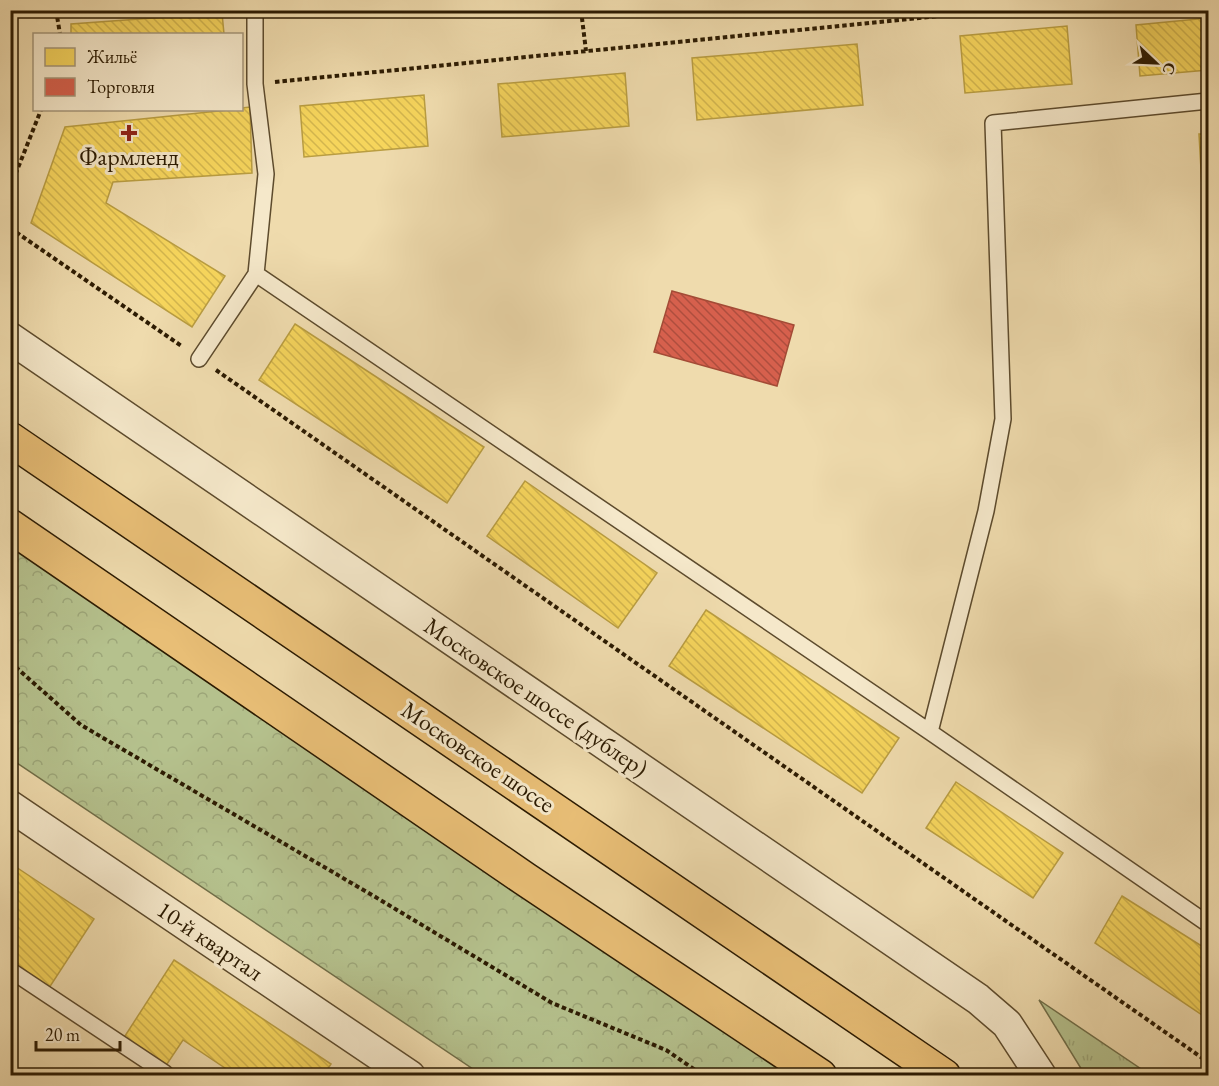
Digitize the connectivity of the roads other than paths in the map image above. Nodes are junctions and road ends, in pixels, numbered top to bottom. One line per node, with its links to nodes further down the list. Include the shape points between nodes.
1 (255, 10): 3 (lane, via 255,84 266,174)
2 (1209, 101): 8 (lane, via 993,123 1003,419 986,511)
3 (256, 274): 5 (lane); 8 (lane)
4 (10, 338): 16 (street, Московское шоссе (дублер), via 978,999 1006,1024)
5 (200, 359)
6 (10, 439): 15 (main road, Московское шоссе)
7 (10, 526): 14 (main road)
8 (930, 732): 10 (lane)
9 (10, 806): 12 (street, 10-й квартал)
10 (1209, 924)
11 (10, 970): 13 (lane)
12 (392, 1071)
13 (166, 1076)
14 (820, 1076)
15 (944, 1076)
16 (1041, 1076)

